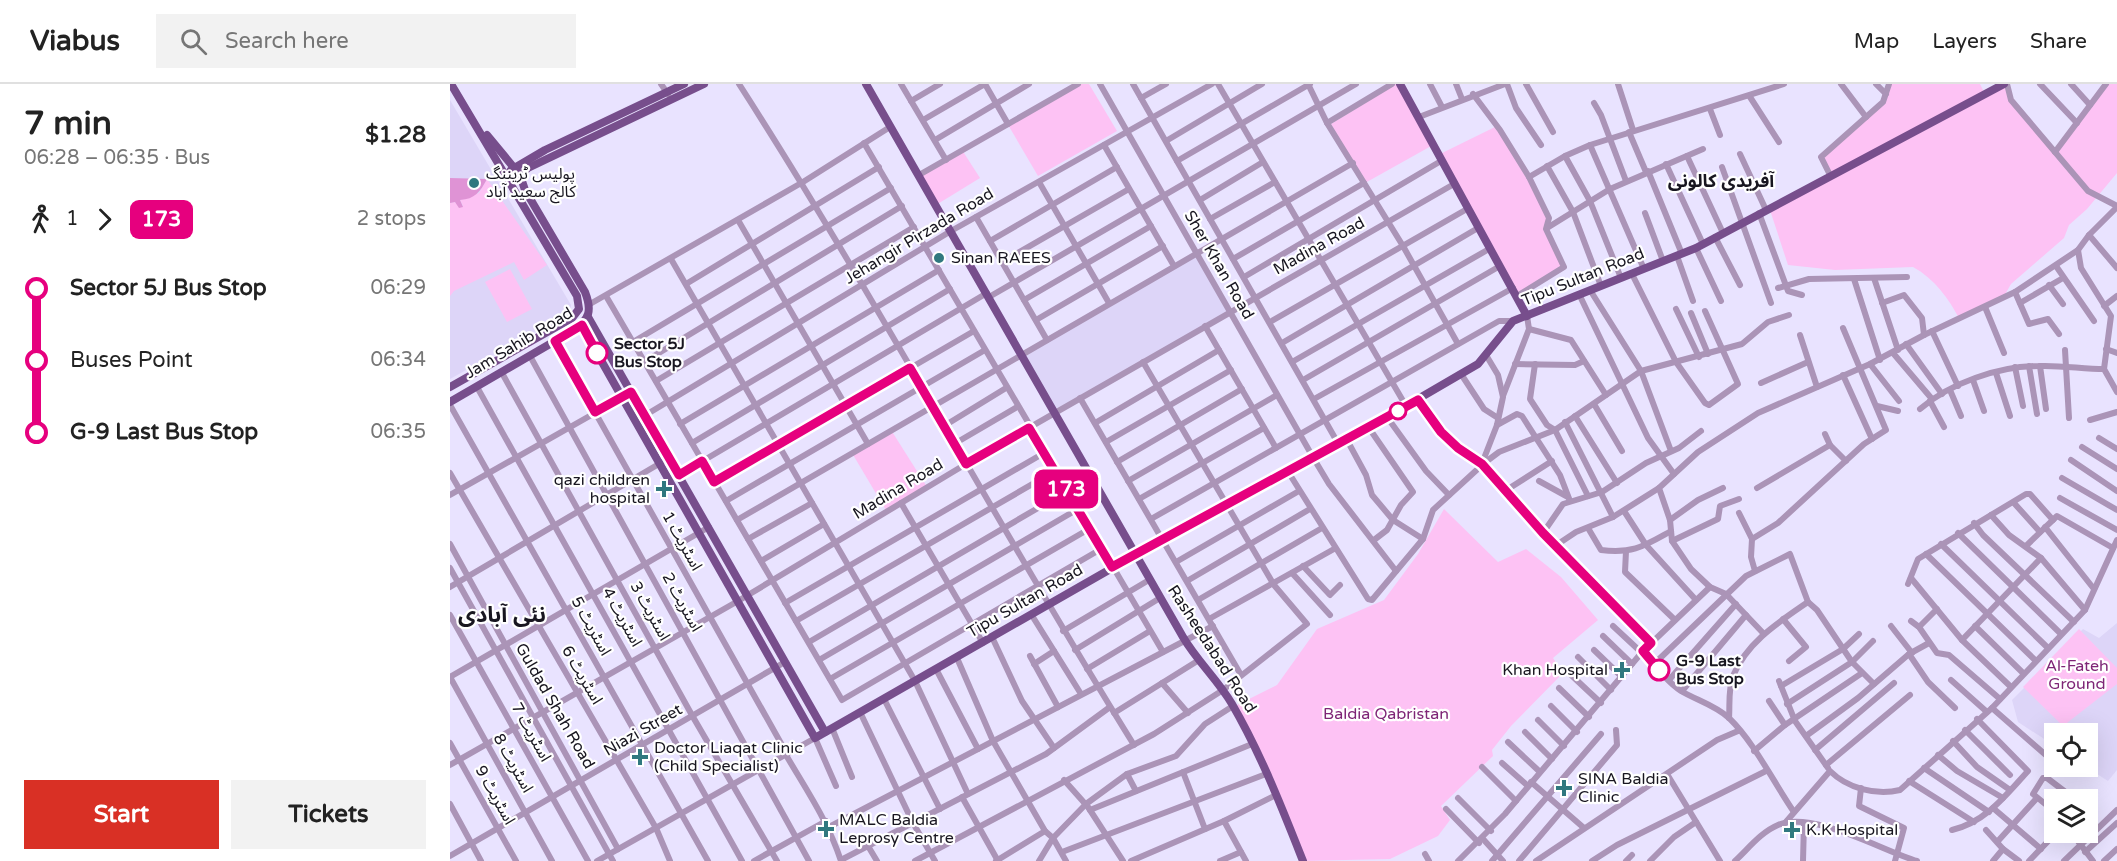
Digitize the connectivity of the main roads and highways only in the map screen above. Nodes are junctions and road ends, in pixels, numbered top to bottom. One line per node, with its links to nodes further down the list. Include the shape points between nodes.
1 (451, 84): 8 (main road)
2 (684, 84): 7 (main road)
3 (704, 84): 7 (main road)
4 (866, 84): 17 (main road, Rasheedabad Road)
5 (1400, 84): 12 (main road)
6 (2005, 84): 12 (main road, Tipu Sultan Road, via 1700,246)
7 (669, 97): 9 (main road); 10 (main road)
8 (473, 119): 9 (main road, Jam Sahib Road); 11 (main road)
9 (514, 166): 10 (main road, Jam Sahib Road); 11 (main road)
10 (520, 175): 13 (main road, Jam Sahib Road, via 590,304)
11 (509, 181): 15 (main road, Jam Sahib Road, via 577,296 579,309 572,318)
12 (1527, 316): 17 (main road, Tipu Sultan Road, via 1513,321 1478,364 1343,443)
13 (588, 317): 14 (main road, Jam Sahib Road); 18 (main road, via 785,662)
14 (582, 325): 16 (main road, Jam Sahib Road); 18 (main road, Tipu Sultan Road, via 815,738)
15 (450, 387)
16 (450, 404)
17 (1135, 555): 18 (main road, Tipu Sultan Road); 19 (main road, Rasheedabad Road, via 1185,641 1233,706)
18 (829, 730)
19 (1303, 861)

